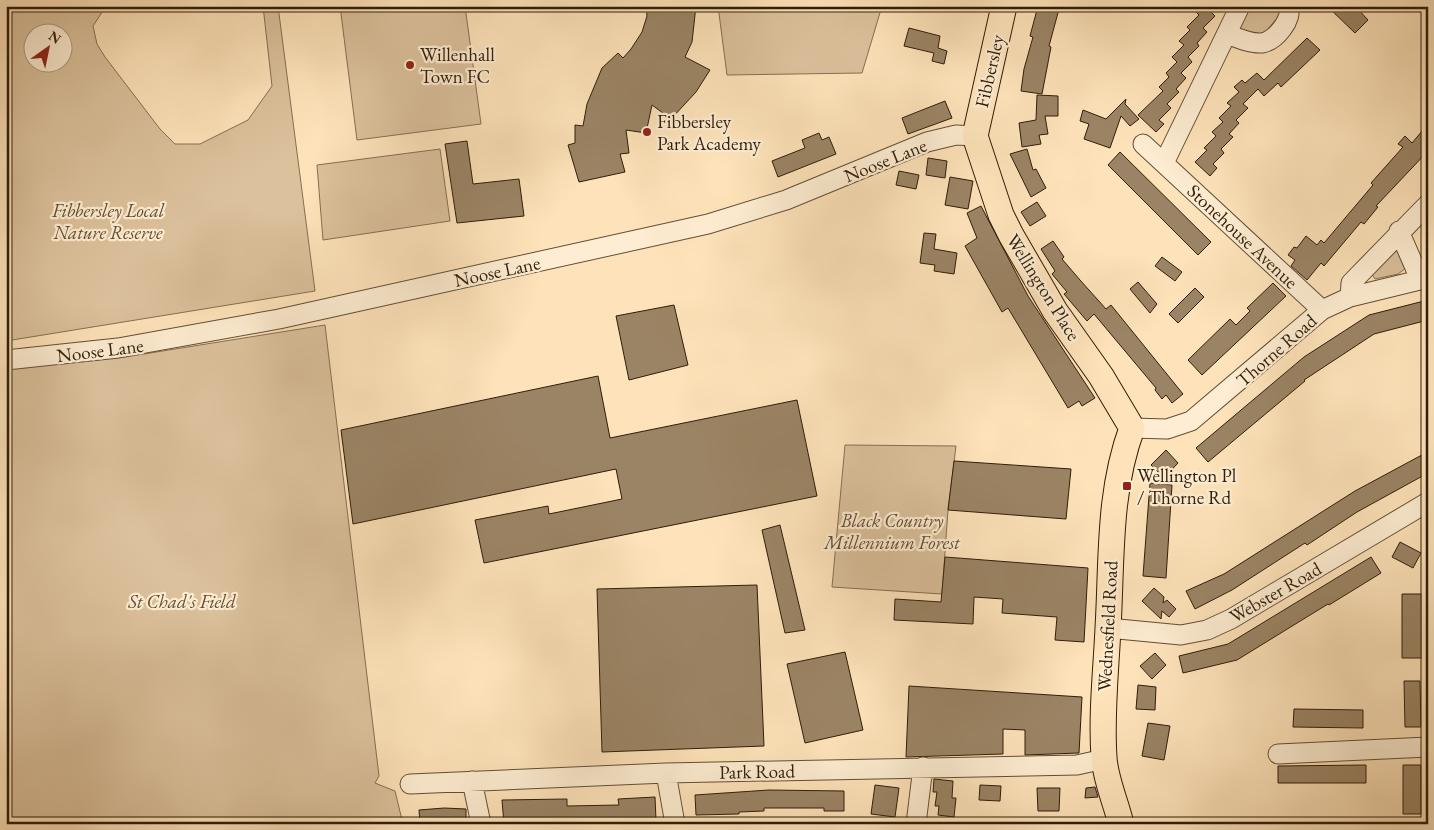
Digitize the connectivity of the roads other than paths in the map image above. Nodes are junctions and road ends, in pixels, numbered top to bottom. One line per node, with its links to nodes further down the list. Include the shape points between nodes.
1 (1004, 6): 5 (main road, Fibbersley)
2 (1240, 6): 4 (street)
3 (1288, 6): 4 (street, via 1286,22 1268,41 1249,41)
4 (1227, 34): 7 (street)
5 (974, 136): 13 (street, Noose Lane, via 956,135 927,142 786,200 708,224 279,320 118,348); 14 (main road, Wellington Place, via 1001,216 1011,235 1054,311 1101,376)
6 (1143, 144): 7 (street, Stonehouse Avenue)
7 (1164, 163): 12 (street, Stonehouse Avenue)
8 (1428, 204): 9 (street)
9 (1399, 231): 10 (street); 11 (street, via 1351,283)
10 (1424, 278): 11 (street, Thorne Road)
11 (1350, 297): 12 (street, Thorne Road)
12 (1322, 310): 14 (street, Thorne Road, via 1191,421 1167,429)
13 (6, 360)
14 (1132, 428): 16 (main road, Wednesfield Road, via 1124,449 1111,521)
15 (1428, 502): 16 (street, Webster Road, via 1231,619 1207,630 1181,635)
16 (1108, 628): 19 (main road, Wednesfield Road, via 1104,677)
17 (1428, 747): 18 (street)
18 (1278, 754)
19 (1104, 759): 20 (street, Park Road, via 1077,764); 27 (main road, Wednesfield Road)
20 (923, 767): 21 (street, Park Road); 24 (street)
21 (666, 773): 22 (street, Park Road); 26 (street)
22 (472, 780): 23 (street, Park Road); 25 (street)
23 (410, 784)
24 (919, 823)
25 (481, 824)
26 (675, 824)
27 (1120, 824)

